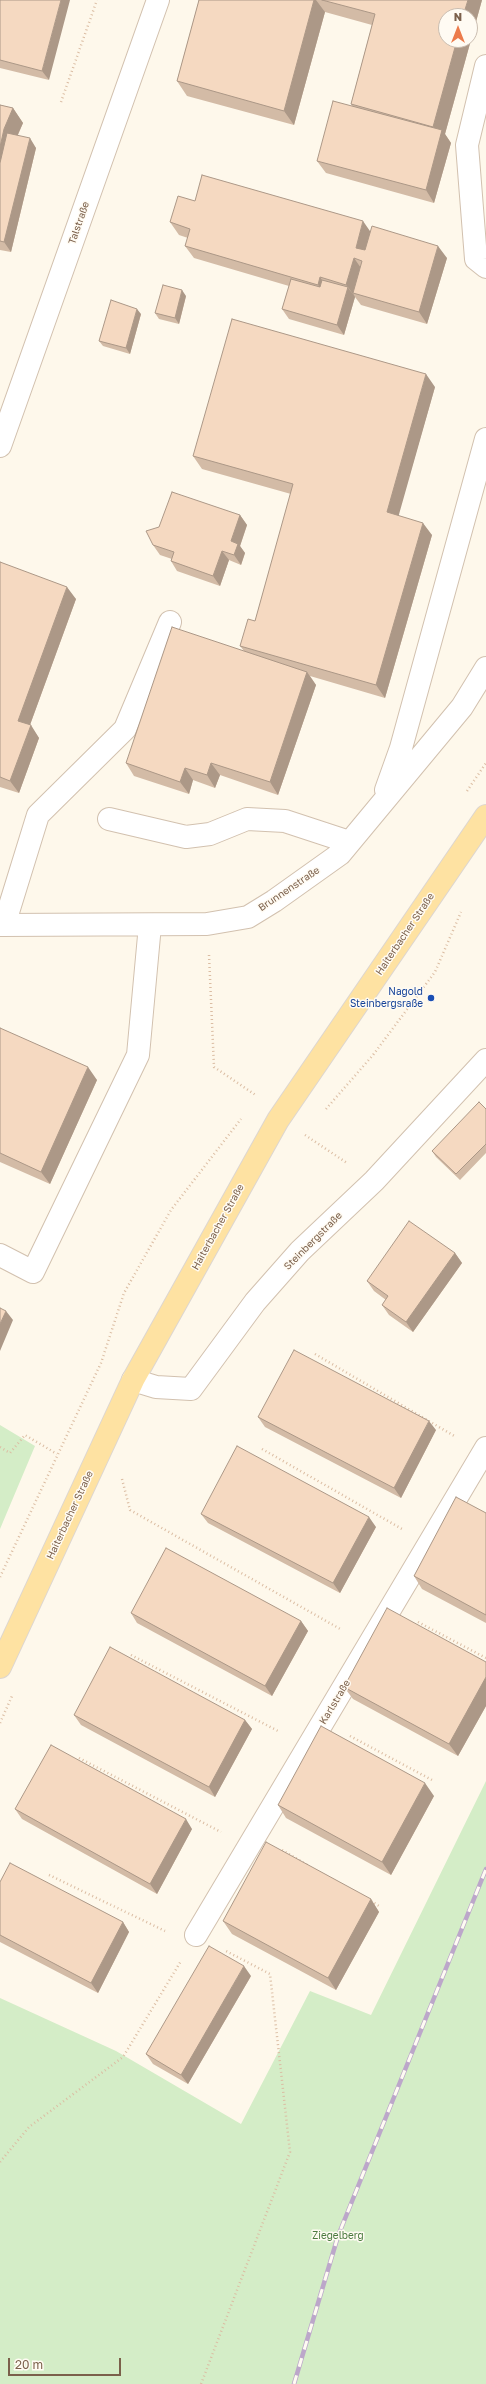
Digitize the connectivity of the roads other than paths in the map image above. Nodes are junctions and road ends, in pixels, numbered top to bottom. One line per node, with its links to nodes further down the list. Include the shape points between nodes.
1 (158, 0): 5 (street, Talstraße)
2 (486, 66): 3 (street, via 467,145 476,259)
3 (486, 267)
4 (486, 439): 8 (street, via 401,748)
5 (0, 446)
6 (170, 622): 12 (street, via 125,729 38,815)
7 (486, 668): 8 (street, Brunnenstraße, via 462,707)
8 (381, 804): 11 (street, Brunnenstraße)
9 (486, 816): 16 (main road, Haiterbacher Straße, via 278,1120)
10 (109, 819): 11 (street, via 186,837 210,834 247,819 285,821)
11 (349, 842): 13 (street, Brunnenstraße, via 340,854 248,917 208,924)
12 (2, 925): 13 (street, Brunnenstraße)
13 (150, 925): 15 (street, via 138,1055 33,1272)
14 (486, 1060): 16 (street, Steinbergstraße, via 374,1181 300,1251 256,1302 191,1389 156,1387)
15 (0, 1255)
16 (133, 1380): 18 (main road, Haiterbacher Straße)
17 (485, 1450): 19 (street, Karlstraße)
18 (0, 1667)
19 (194, 1940)

